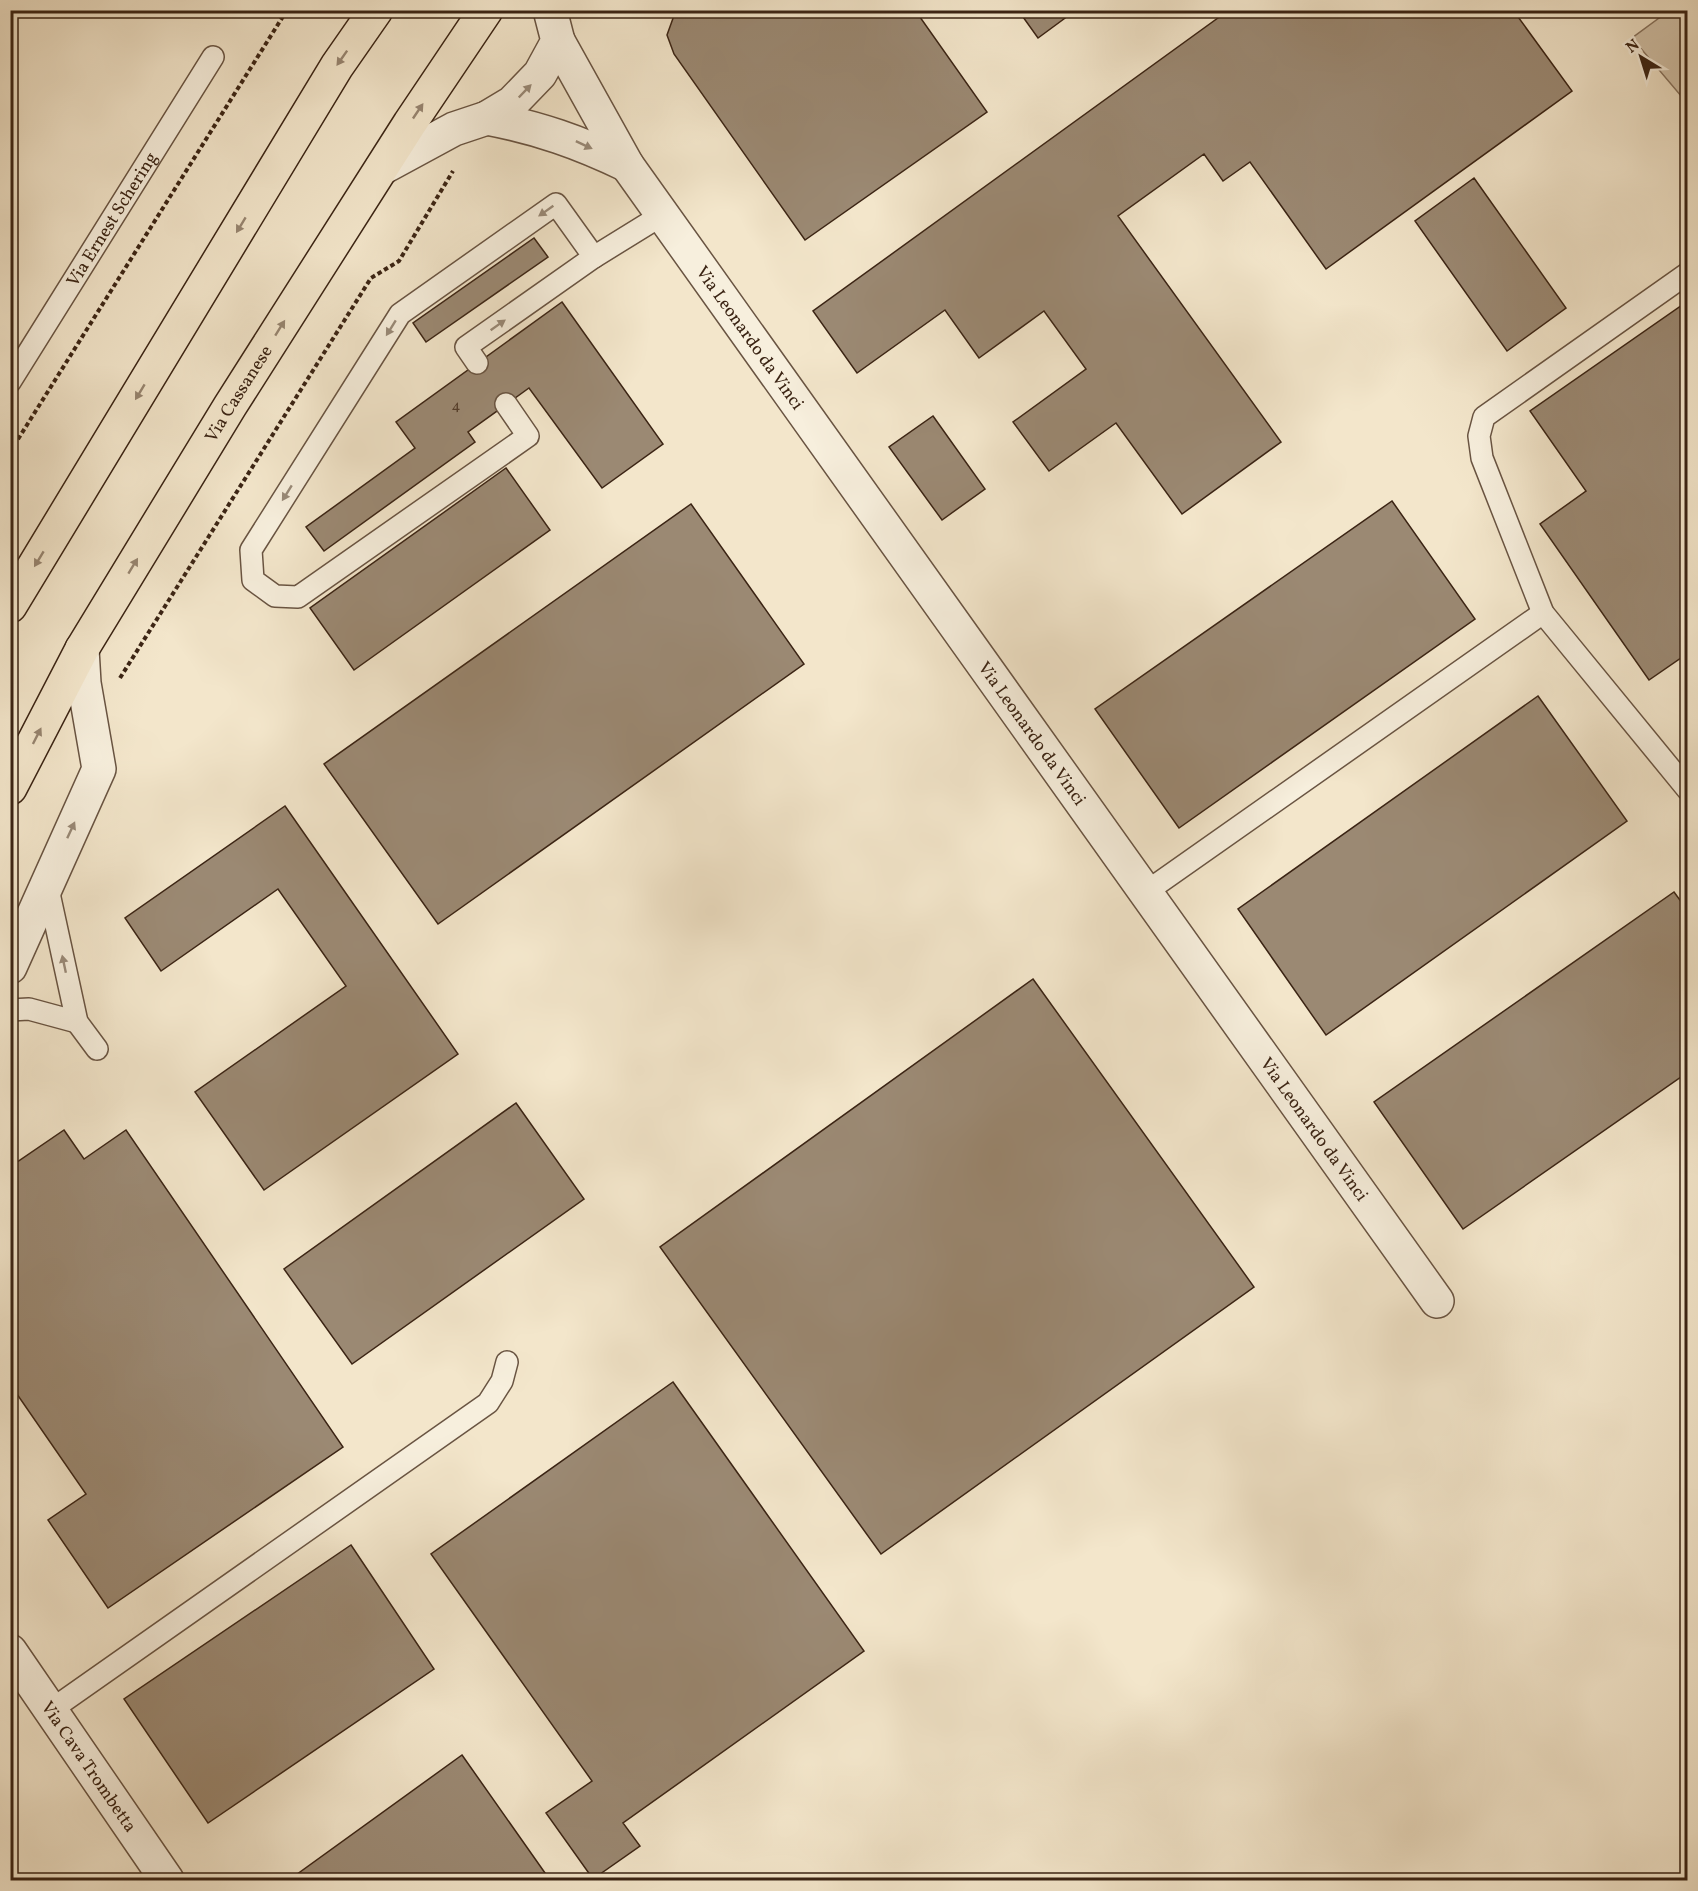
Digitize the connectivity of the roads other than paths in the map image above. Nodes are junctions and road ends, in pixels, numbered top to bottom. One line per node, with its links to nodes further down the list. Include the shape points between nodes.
1 (376, 10): 14 (main road, one-way to 14, via 337,66)
2 (486, 10): 7 (main road, Via Cassanese, one-way to 2)
3 (554, 26): 5 (street, one-way to 3, via 512,103 540,74); 6 (street, Via Leonardo da Vinci)
4 (213, 57): 12 (lane, Via Ernest Schering)
5 (487, 118): 6 (street, one-way to 6, via 578,141); 7 (street, via 454,129)
6 (627, 165): 8 (street, Via Leonardo da Vinci)
7 (382, 168): 16 (main road, Via Cassanese, one-way to 7)
8 (662, 215): 9 (lane); 20 (street, Via Leonardo da Vinci)
9 (594, 257): 11 (lane, one-way to 9, via 466,347); 13 (lane, one-way to 13, via 556,204 400,314 251,550 253,580 275,596 298,597 528,436)
10 (1688, 273): 15 (lane, via 1484,417 1479,436 1482,458)
11 (477, 363)
12 (10, 382)
13 (506, 404)
14 (10, 606)
15 (1543, 613): 18 (lane); 20 (lane)
16 (82, 649): 17 (main road, Via Cassanese, one-way to 16); 19 (street, one-way to 16, via 99,769)
17 (10, 788)
18 (1688, 790)
19 (46, 884): 21 (street); 23 (lane, one-way to 19)
20 (1146, 892): 25 (street, Via Leonardo da Vinci)
21 (10, 968)
22 (10, 1010): 23 (lane, via 29,1009)
23 (77, 1022): 24 (lane)
24 (97, 1049)
25 (1437, 1301)
26 (507, 1362): 28 (lane, via 502,1381 488,1403)
27 (10, 1651): 28 (street, Via Cava Trombetta)
28 (51, 1710): 29 (street, Via Cava Trombetta)
29 (167, 1881)

